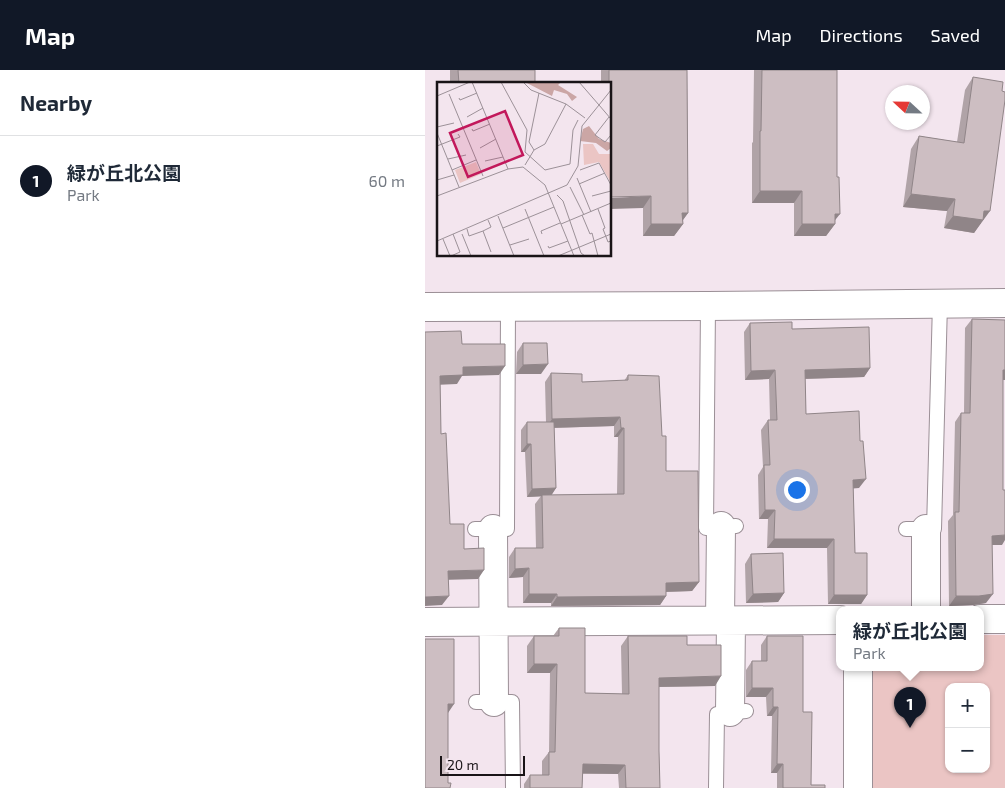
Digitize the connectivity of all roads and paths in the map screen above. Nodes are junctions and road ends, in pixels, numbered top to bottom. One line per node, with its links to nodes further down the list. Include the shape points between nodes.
1 (940, 303): 2 (street); 3 (street); 8 (lane, via 934,529)
2 (1005, 303)
3 (708, 306): 5 (street); 6 (lane, via 706,528)
4 (425, 307): 5 (street)
5 (508, 307): 7 (lane, via 507,529)
6 (729, 526): 13 (street)
7 (484, 529): 15 (street)
8 (916, 529): 9 (street)
9 (926, 606)
10 (984, 619): 11 (street)
11 (1005, 619)
12 (836, 620): 13 (street)
13 (725, 621): 15 (street); 18 (street)
14 (425, 622): 15 (street)
15 (493, 622): 17 (street)
16 (858, 671): 21 (street)
17 (485, 702): 19 (lane, via 512,702)
18 (738, 712): 20 (lane, via 717,714)
19 (513, 788)
20 (717, 788)
21 (858, 788)

